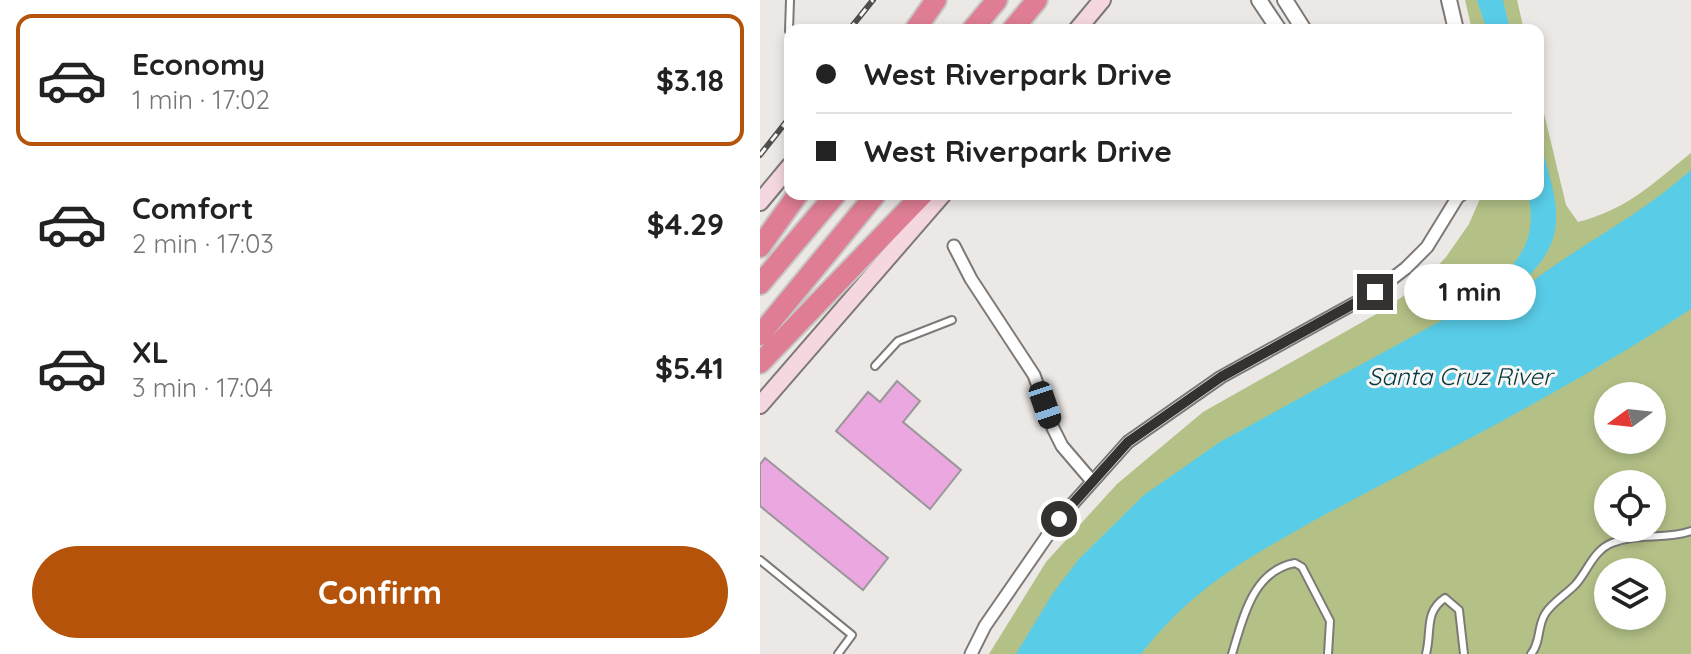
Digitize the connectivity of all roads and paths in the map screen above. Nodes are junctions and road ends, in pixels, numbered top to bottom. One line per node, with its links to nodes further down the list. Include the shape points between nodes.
1 (790, 0): 10 (lane)
2 (928, 0): 11 (main road)
3 (936, 0): 12 (highway)
4 (997, 0): 13 (highway)
5 (1037, 0): 14 (highway)
6 (1102, 0): 15 (main road)
7 (1259, 0): 16 (street)
8 (1285, 0): 17 (street)
9 (1449, 0): 18 (street)
10 (789, 24)
11 (908, 24)
12 (919, 24)
13 (977, 24)
14 (1017, 24)
15 (1082, 24)
16 (1275, 24)
17 (1300, 24)
18 (1455, 24)
19 (784, 173): 26 (main road)
20 (794, 200): 28 (highway)
21 (831, 200): 29 (highway)
22 (871, 200): 31 (highway)
23 (917, 200): 32 (highway)
24 (938, 200): 34 (main road)
25 (1456, 200): 35 (street, via 1438,232 1375,292 1221,377 1128,442)
26 (760, 202)
27 (954, 246): 35 (street, via 1034,375 1062,446)
28 (760, 247)
29 (760, 284)
30 (952, 320): 33 (lane, via 898,341)
31 (760, 335)
32 (760, 363)
33 (875, 366)
34 (760, 405)
35 (1092, 481): 39 (street, via 1023,569)
36 (1691, 531): 44 (lane, via 1612,543 1598,552 1577,582 1546,611)
37 (760, 560): 38 (lane, via 852,635)
38 (838, 654)
39 (971, 654)
40 (1232, 654): 41 (lane, via 1253,593 1276,570 1295,563 1330,621)
41 (1328, 654)
42 (1426, 654): 43 (lane, via 1430,615 1445,598 1459,610)
43 (1464, 654)
44 (1531, 654)

